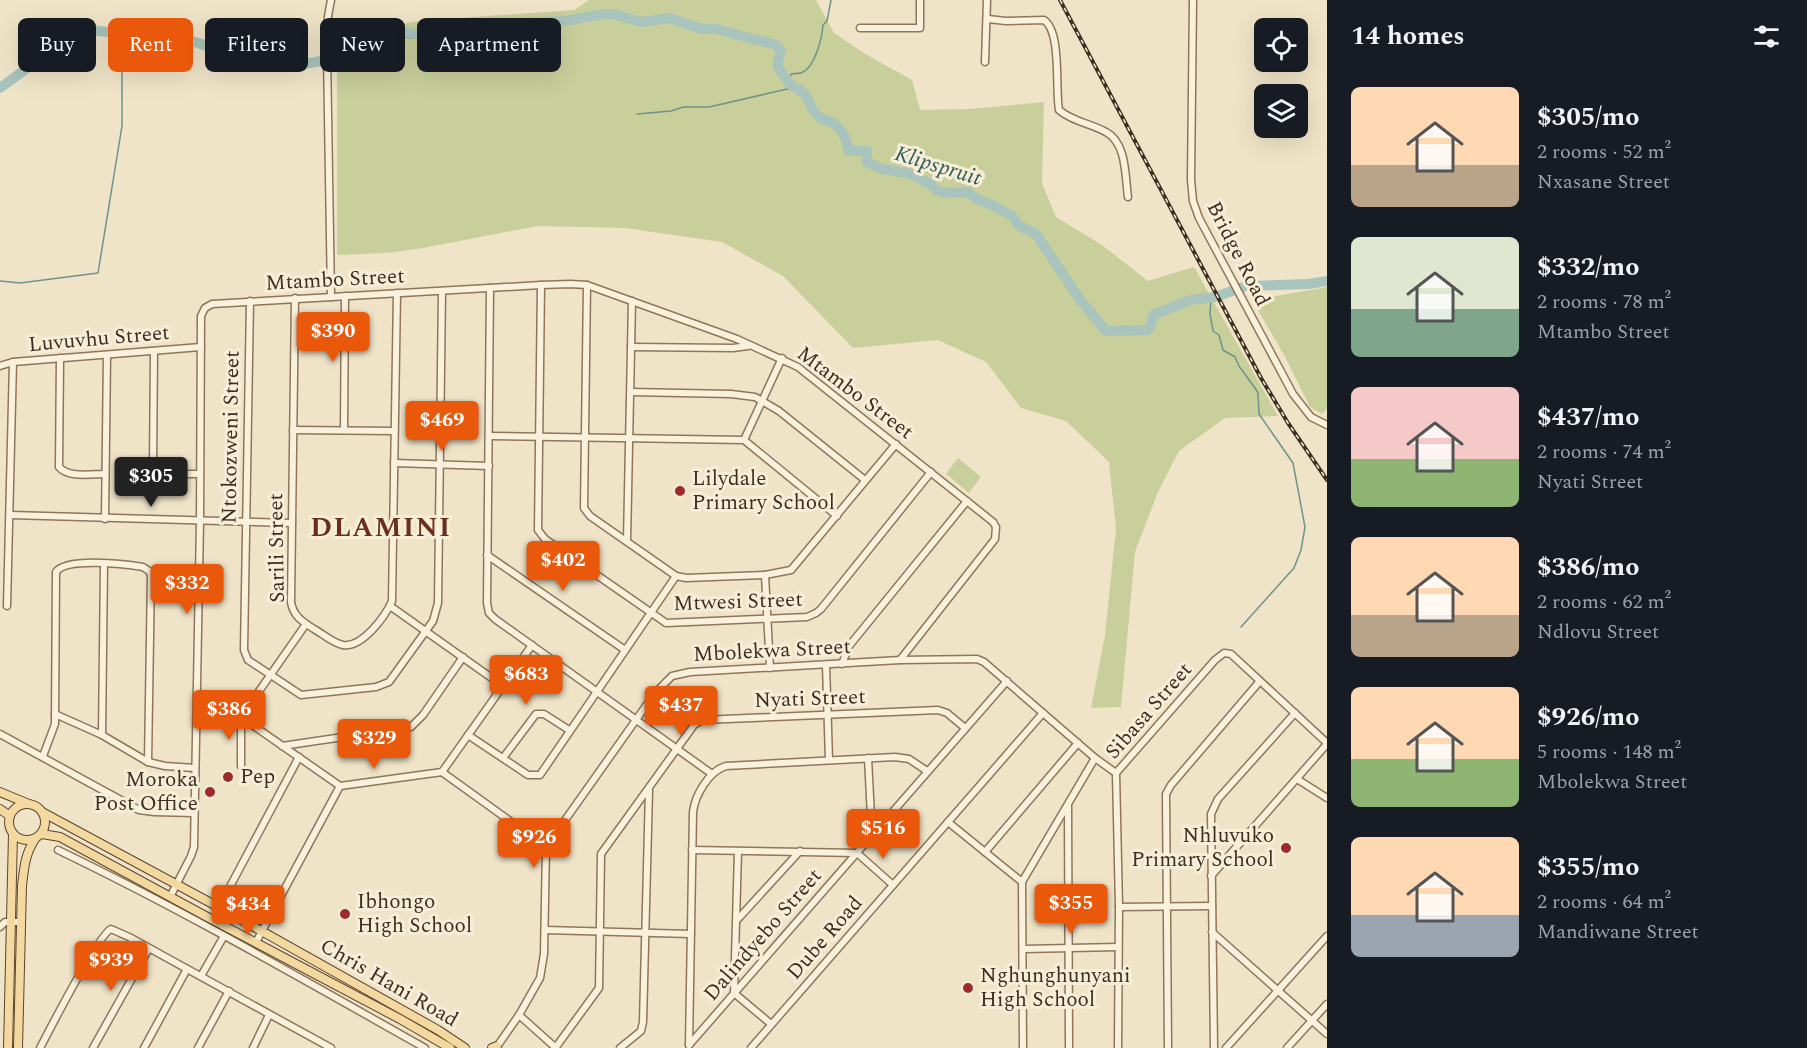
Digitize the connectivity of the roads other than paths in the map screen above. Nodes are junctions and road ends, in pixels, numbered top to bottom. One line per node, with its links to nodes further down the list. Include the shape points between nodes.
1 (331, 0): 15 (street, via 327,54)
2 (920, 0): 6 (street, via 920,28)
3 (987, 0): 5 (street)
4 (1194, 0): 30 (street, Bridge Road, via 1192,196 1199,218 1298,402 1311,417)
5 (988, 18): 7 (street); 8 (street, via 1049,23 1059,110 1112,136 1121,151)
6 (860, 28)
7 (985, 62)
8 (1128, 197)
9 (541, 285): 10 (street, Mtambo Street); 11 (street, Mtambo Street); 35 (street, Mtwesi Street)
10 (587, 285): 18 (street, Mtambo Street); 36 (street)
11 (490, 288): 12 (street, Mtambo Street); 34 (street)
12 (442, 291): 13 (street, Mtambo Street); 41 (street, Ntokozweni Street)
13 (397, 293): 14 (street, Mtambo Street); 33 (street)
14 (345, 296): 15 (street, Mtambo Street); 32 (street)
15 (331, 297): 16 (street, Mtambo Street)
16 (295, 298): 17 (street, Mtambo Street); 31 (street, Sarili Street)
17 (250, 301): 19 (street, Mtambo Street, via 216,303 205,308 201,316); 52 (street, Ntokozweni Street)
18 (632, 301): 20 (street, Mtambo Street); 21 (street)
19 (201, 346): 22 (street, Luvuvhu Street); 45 (street, Mtambo Street)
20 (748, 346): 21 (street); 25 (street, Mtambo Street)
21 (631, 347): 28 (street)
22 (154, 351): 23 (street, Luvuvhu Street); 45 (street, via 153,468 159,474)
23 (107, 355): 24 (street, Luvuvhu Street); 44 (street)
24 (60, 358): 26 (street, Luvuvhu Street); 44 (street, via 59,467 68,473)
25 (782, 358): 29 (street); 39 (street, Mtambo Street)
26 (13, 362): 27 (street, Luvuvhu Street); 48 (street)
27 (0, 366)
28 (631, 392): 29 (street, via 731,394); 37 (street)
29 (761, 400): 38 (street); 46 (street)
30 (1327, 425)
31 (293, 430): 32 (street); 53 (street, Sarili Street)
32 (344, 430): 33 (street)
33 (394, 431): 40 (street)
34 (489, 436): 35 (street); 42 (street)
35 (539, 437): 36 (street); 61 (street, Mtwesi Street, via 540,535)
36 (584, 437): 37 (street); 54 (street, via 584,508)
37 (630, 438): 38 (street); 54 (street)
38 (744, 440): 49 (street)
39 (896, 444): 43 (street, Mtambo Street); 46 (street)
40 (394, 463): 41 (street); 60 (street)
41 (440, 464): 42 (street); 64 (street, Ntokozweni Street, via 438,603)
42 (489, 466): 55 (street)
43 (931, 472): 47 (street, Mtambo Street); 62 (street, Mtwesi Street, via 816,613)
44 (105, 474): 50 (street)
45 (200, 474): 51 (street, Mtambo Street)
46 (865, 480): 49 (street)
47 (967, 501): 68 (street, Mtambo Street, via 993,522 995,539); 69 (street, via 849,645)
48 (10, 515): 50 (street); 59 (street)
49 (837, 516): 57 (street, via 796,567)
50 (105, 519): 51 (street)
51 (200, 521): 52 (street); 77 (street, Mtambo Street)
52 (247, 522): 53 (street); 72 (street, Ntokozweni Street, via 244,650 248,660)
53 (292, 523): 63 (street, Sarili Street, via 291,602 293,612)
54 (627, 541): 58 (street)
55 (488, 555): 65 (street, via 489,613); 66 (street)
56 (104, 564): 80 (street, via 69,564 58,569 55,577); 87 (street); 99 (street, via 143,567 151,575)
57 (765, 575): 58 (street); 62 (street)
58 (676, 576): 61 (street)
59 (7, 606)
60 (390, 606): 63 (street, Sarili Street, via 364,639 350,645 336,643); 64 (street)
61 (650, 612): 62 (street, Mtwesi Street, via 672,624); 66 (street)
62 (768, 619): 71 (street)
63 (306, 624): 72 (street)
64 (426, 632): 67 (street); 72 (street, Ntokozweni Street, via 382,686 304,695)
65 (532, 645): 75 (street); 76 (street)
66 (625, 650): 76 (street)
67 (463, 657): 75 (street); 91 (street, via 411,727)
68 (900, 660): 69 (street, Mbolekwa Street); 73 (street, Mbolekwa Street, via 976,659)
69 (842, 664): 70 (street, Mbolekwa Street)
70 (826, 665): 71 (street, Mbolekwa Street); 81 (street)
71 (770, 668): 83 (street, Mbolekwa Street, via 672,676)
72 (271, 675): 82 (street)
73 (1007, 681): 78 (street, Mbolekwa Street); 84 (street, Dalindyebo Street)
74 (1260, 681): 79 (street); 104 (street, Sibasa Street, via 1231,654 1223,653); 139 (street, via 1166,794)
75 (503, 686): 88 (street)
76 (596, 691): 83 (street); 85 (street)
77 (197, 695): 82 (street); 101 (street, Mtambo Street)
78 (1043, 713): 89 (street, Mbolekwa Street); 118 (street, Dube Road)
79 (1295, 713): 90 (street); 131 (street, via 1215,803 1211,819)
80 (55, 714): 87 (street); 93 (street, via 52,736)
81 (827, 716): 84 (street, Nyati Street, via 938,710); 92 (street, Nyati Street, via 702,720); 98 (street)
82 (241, 717): 91 (street); 100 (street)
83 (637, 719): 92 (street); 124 (street, Mbolekwa Street)
84 (965, 728): 102 (street, Dalindyebo Street)
85 (569, 730): 95 (street, via 544,714 536,714); 95 (street, via 540,775 528,776)
86 (0, 734): 93 (street)
87 (102, 735): 99 (street)
88 (468, 735): 95 (street); 103 (street)
89 (1078, 743): 97 (street, Mbolekwa Street); 129 (street)
90 (1327, 743): 106 (street)
91 (282, 746): 94 (street)
92 (676, 748): 105 (street); 108 (street, Nyati Street)
93 (43, 756): 116 (street, via 139,810)
94 (299, 757): 107 (street); 135 (street)
95 (503, 758)
96 (868, 758): 98 (street); 102 (street, via 909,759); 123 (street)
97 (1095, 758): 104 (street, Mbolekwa Street); 113 (street)
98 (829, 760): 105 (street, via 726,766)
99 (148, 762): 101 (street)
100 (241, 766)
101 (195, 768): 116 (street, Mtambo Street)
102 (927, 771): 123 (street, Dalindyebo Street)
103 (442, 772): 107 (street); 124 (street)
104 (1116, 773): 138 (street, Sibasa Street)
105 (712, 774): 126 (street, via 694,805)
106 (1297, 779): 110 (street); 131 (street)
107 (340, 786): 145 (street)
108 (649, 789): 144 (street, Nyati Street, via 601,854); 147 (street)
109 (0, 792): 111 (main road); 112 (main road)
110 (1327, 798)
111 (30, 804): 112 (main road); 115 (main road)
112 (21, 805): 117 (main road)
113 (1068, 806): 119 (street); 121 (street)
114 (0, 809): 117 (main road)
115 (42, 812): 122 (main road, via 46,823); 133 (main road, Chris Hani Road)
116 (194, 813): 133 (street, Mtambo Street, via 194,847)
117 (10, 816): 120 (main road)
118 (948, 822): 129 (street); 134 (street, Dube Road)
119 (1054, 828): 121 (street); 132 (street)
120 (13, 834): 122 (main road, via 23,840); 141 (main road)
121 (1067, 834): 152 (street)
122 (39, 836): 136 (main road, Chris Hani Road, via 60,837); 142 (main road, via 24,861)
123 (872, 836): 130 (street, Dalindyebo Street)
124 (546, 847): 143 (street)
125 (58, 850): 149 (street, Chris Hani Road)
126 (692, 850): 127 (street); 148 (street)
127 (738, 851): 128 (street); 140 (street)
128 (800, 851): 130 (street); 140 (street)
129 (985, 852): 132 (street)
130 (857, 853): 134 (street); 160 (street, Dalindyebo Street)
131 (1211, 876): 137 (street)
132 (1022, 882): 155 (street)
133 (176, 885): 136 (street, Mtambo Street); 145 (main road, Chris Hani Road)
134 (893, 885): 165 (street, Dube Road)
135 (225, 896)
136 (170, 897): 151 (main road, Chris Hani Road)
137 (1212, 906): 139 (street); 146 (street)
138 (1119, 907): 139 (street); 153 (street, Sibasa Street)
139 (1166, 907): 187 (street)
140 (737, 920): 160 (street)
141 (4, 922): 142 (street); 170 (main road)
142 (20, 922): 171 (main road)
143 (545, 930): 144 (street); 163 (street, via 540,978)
144 (600, 931): 147 (street); 181 (street, Nyati Street, via 599,988)
145 (261, 932): 151 (street); 167 (main road, Chris Hani Road)
146 (1212, 932): 158 (street); 188 (street)
147 (646, 933): 148 (street); 182 (street, via 642,1026)
148 (691, 934): 169 (street)
149 (224, 936): 157 (street); 178 (street, Chris Hani Road)
150 (1327, 936): 158 (street)
151 (256, 942): 179 (main road, Chris Hani Road)
152 (1068, 947): 153 (street); 155 (street); 185 (street)
153 (1118, 947): 186 (street, Sibasa Street)
154 (149, 948): 156 (street); 172 (street, via 118,931 106,932); 173 (street)
155 (1024, 949): 184 (street)
156 (187, 969): 157 (street); 174 (street)
157 (201, 976): 159 (street)
158 (1279, 990): 164 (street); 189 (street)
159 (229, 991): 162 (street); 175 (street)
160 (734, 993): 165 (street); 169 (street, Dalindyebo Street)
161 (1327, 1004): 164 (street)
162 (269, 1015): 176 (street); 177 (street)
163 (519, 1015): 168 (street); 181 (street)
164 (1312, 1020): 166 (street); 190 (street)
165 (771, 1024): 183 (street, Dube Road)
166 (1327, 1034)
167 (463, 1046): 180 (main road, Chris Hani Road)
168 (495, 1047)
169 (688, 1047)
170 (8, 1048)
171 (18, 1048)
172 (40, 1048)
173 (93, 1048)
174 (144, 1048)
175 (198, 1048)
176 (253, 1048)
177 (331, 1048)
178 (425, 1048)
179 (450, 1048)
180 (471, 1048)
181 (556, 1048)
182 (620, 1048)
183 (750, 1048)
184 (1023, 1048)
185 (1069, 1048)
186 (1118, 1048)
187 (1168, 1048)
188 (1214, 1048)
189 (1226, 1048)
190 (1287, 1048)

